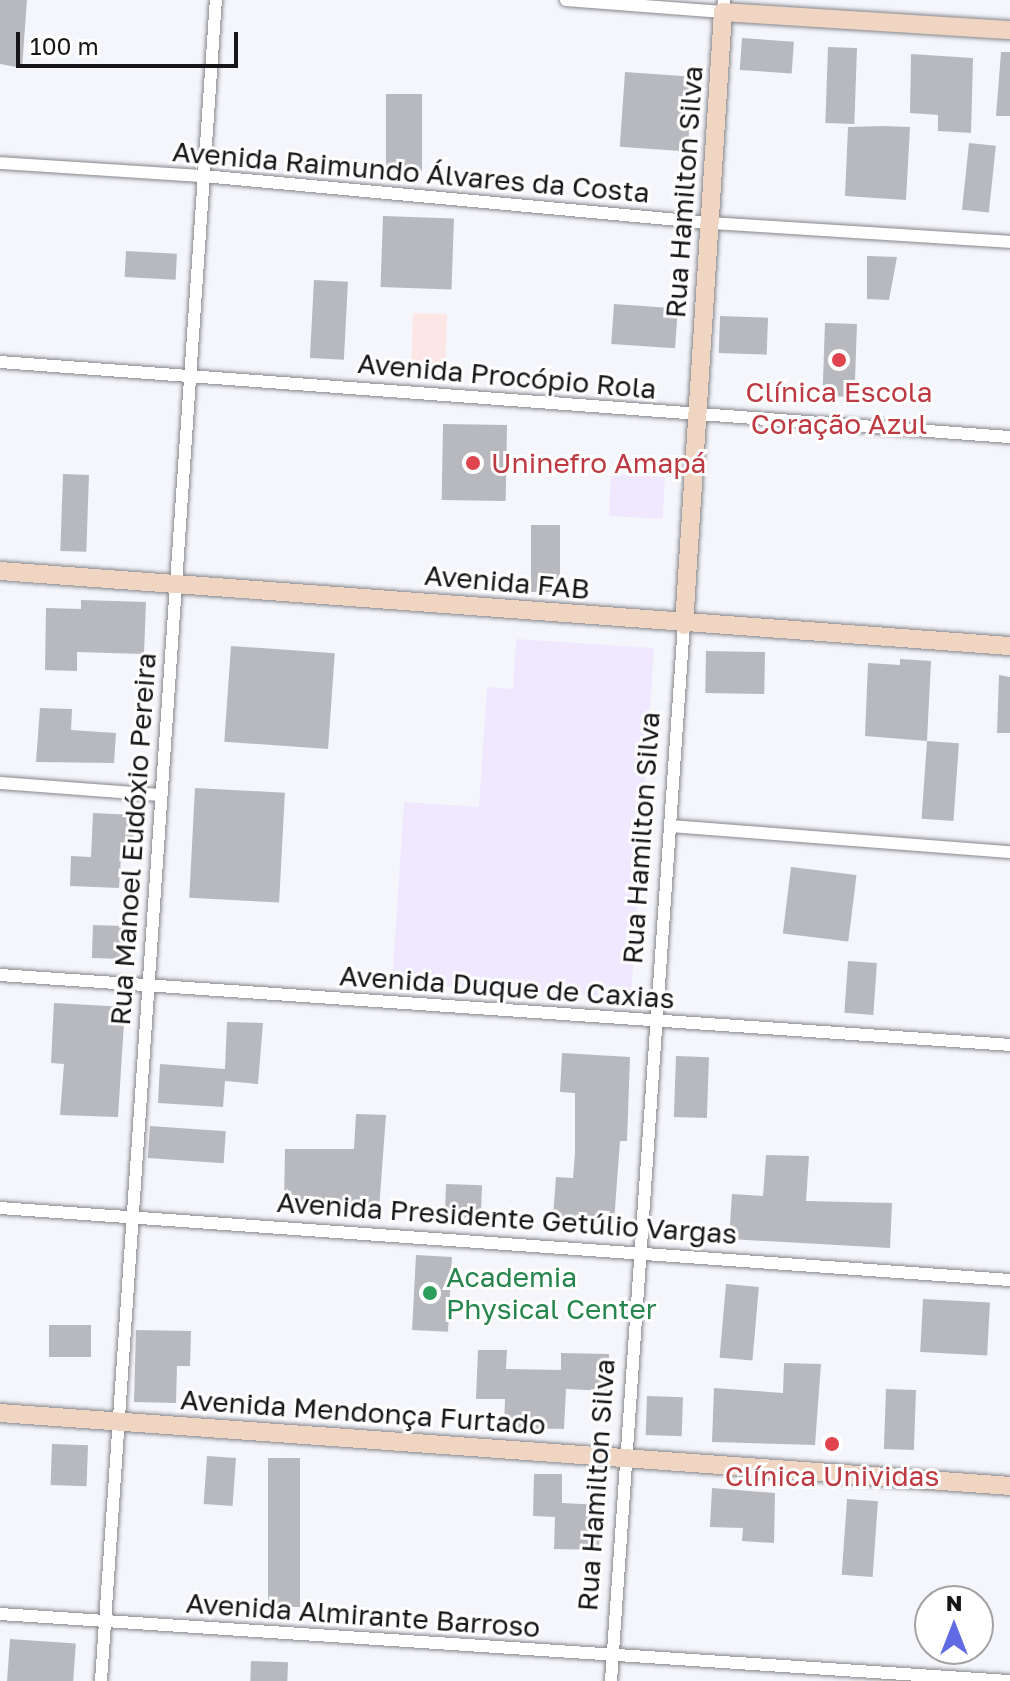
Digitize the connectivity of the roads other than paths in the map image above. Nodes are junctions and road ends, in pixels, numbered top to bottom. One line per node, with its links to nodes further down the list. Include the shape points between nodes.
1 (216, 0): 6 (street, Rua Manoel Eudóxio Pereira)
2 (566, 0): 3 (street)
3 (724, 6): 4 (street); 7 (street, Rua Hamilton Silva)
4 (1010, 30)
5 (0, 163): 6 (street, Avenida Raimundo Álvares da Costa)
6 (203, 176): 7 (street, Avenida Raimundo Álvares da Costa); 10 (street, Rua Manoel Eudóxio Pereira)
7 (711, 223): 8 (street, Avenida Raimundo Álvares da Costa); 11 (street, Rua Hamilton Silva)
8 (1010, 242)
9 (0, 362): 10 (street, Avenida Procópio Rola)
10 (190, 375): 11 (street, Avenida Procópio Rola); 14 (street, Rua Manoel Eudóxio Pereira)
11 (697, 416): 12 (street, Avenida Procópio Rola); 15 (street, Rua Hamilton Silva)
12 (1010, 437)
13 (0, 571): 14 (street, Avenida FAB)
14 (176, 583): 15 (street, Avenida FAB); 18 (street, Rua Manoel Eudóxio Pereira)
15 (684, 625): 16 (street, Avenida FAB); 19 (street, Rua Hamilton Silva)
16 (1010, 646)
17 (0, 783): 18 (street)
18 (161, 795): 22 (street, Rua Manoel Eudóxio Pereira)
19 (670, 826): 20 (street); 23 (street, Rua Hamilton Silva)
20 (1010, 852)
21 (0, 975): 22 (street, Avenida Duque de Caxias)
22 (146, 986): 23 (street, Avenida Duque de Caxias); 26 (street, Rua Manoel Eudóxio Pereira)
23 (654, 1022): 24 (street, Avenida Duque de Caxias); 27 (street, Rua Hamilton Silva)
24 (1010, 1045)
25 (0, 1208): 26 (street, Avenida Presidente Getúlio Vargas)
26 (129, 1215): 27 (street, Avenida Presidente Getúlio Vargas); 30 (street, Rua Manoel Eudóxio Pereira)
27 (639, 1251): 28 (street, Avenida Presidente Getúlio Vargas); 31 (street, Rua Hamilton Silva)
28 (1010, 1280)
29 (0, 1413): 30 (street, Avenida Mendonça Furtado)
30 (118, 1422): 31 (street, Avenida Mendonça Furtado); 34 (street, Rua Manoel Eudóxio Pereira)
31 (626, 1460): 32 (street, Avenida Mendonça Furtado); 35 (street, Rua Hamilton Silva)
32 (1010, 1486)
33 (0, 1614): 34 (street, Avenida Almirante Barroso)
34 (105, 1621): 35 (street, Avenida Almirante Barroso); 36 (street, Rua Manoel Eudóxio Pereira)
35 (612, 1656): 37 (street, Rua Hamilton Silva); 38 (street, Avenida Almirante Barroso)
36 (101, 1681)
37 (611, 1681)
38 (1010, 1681)

